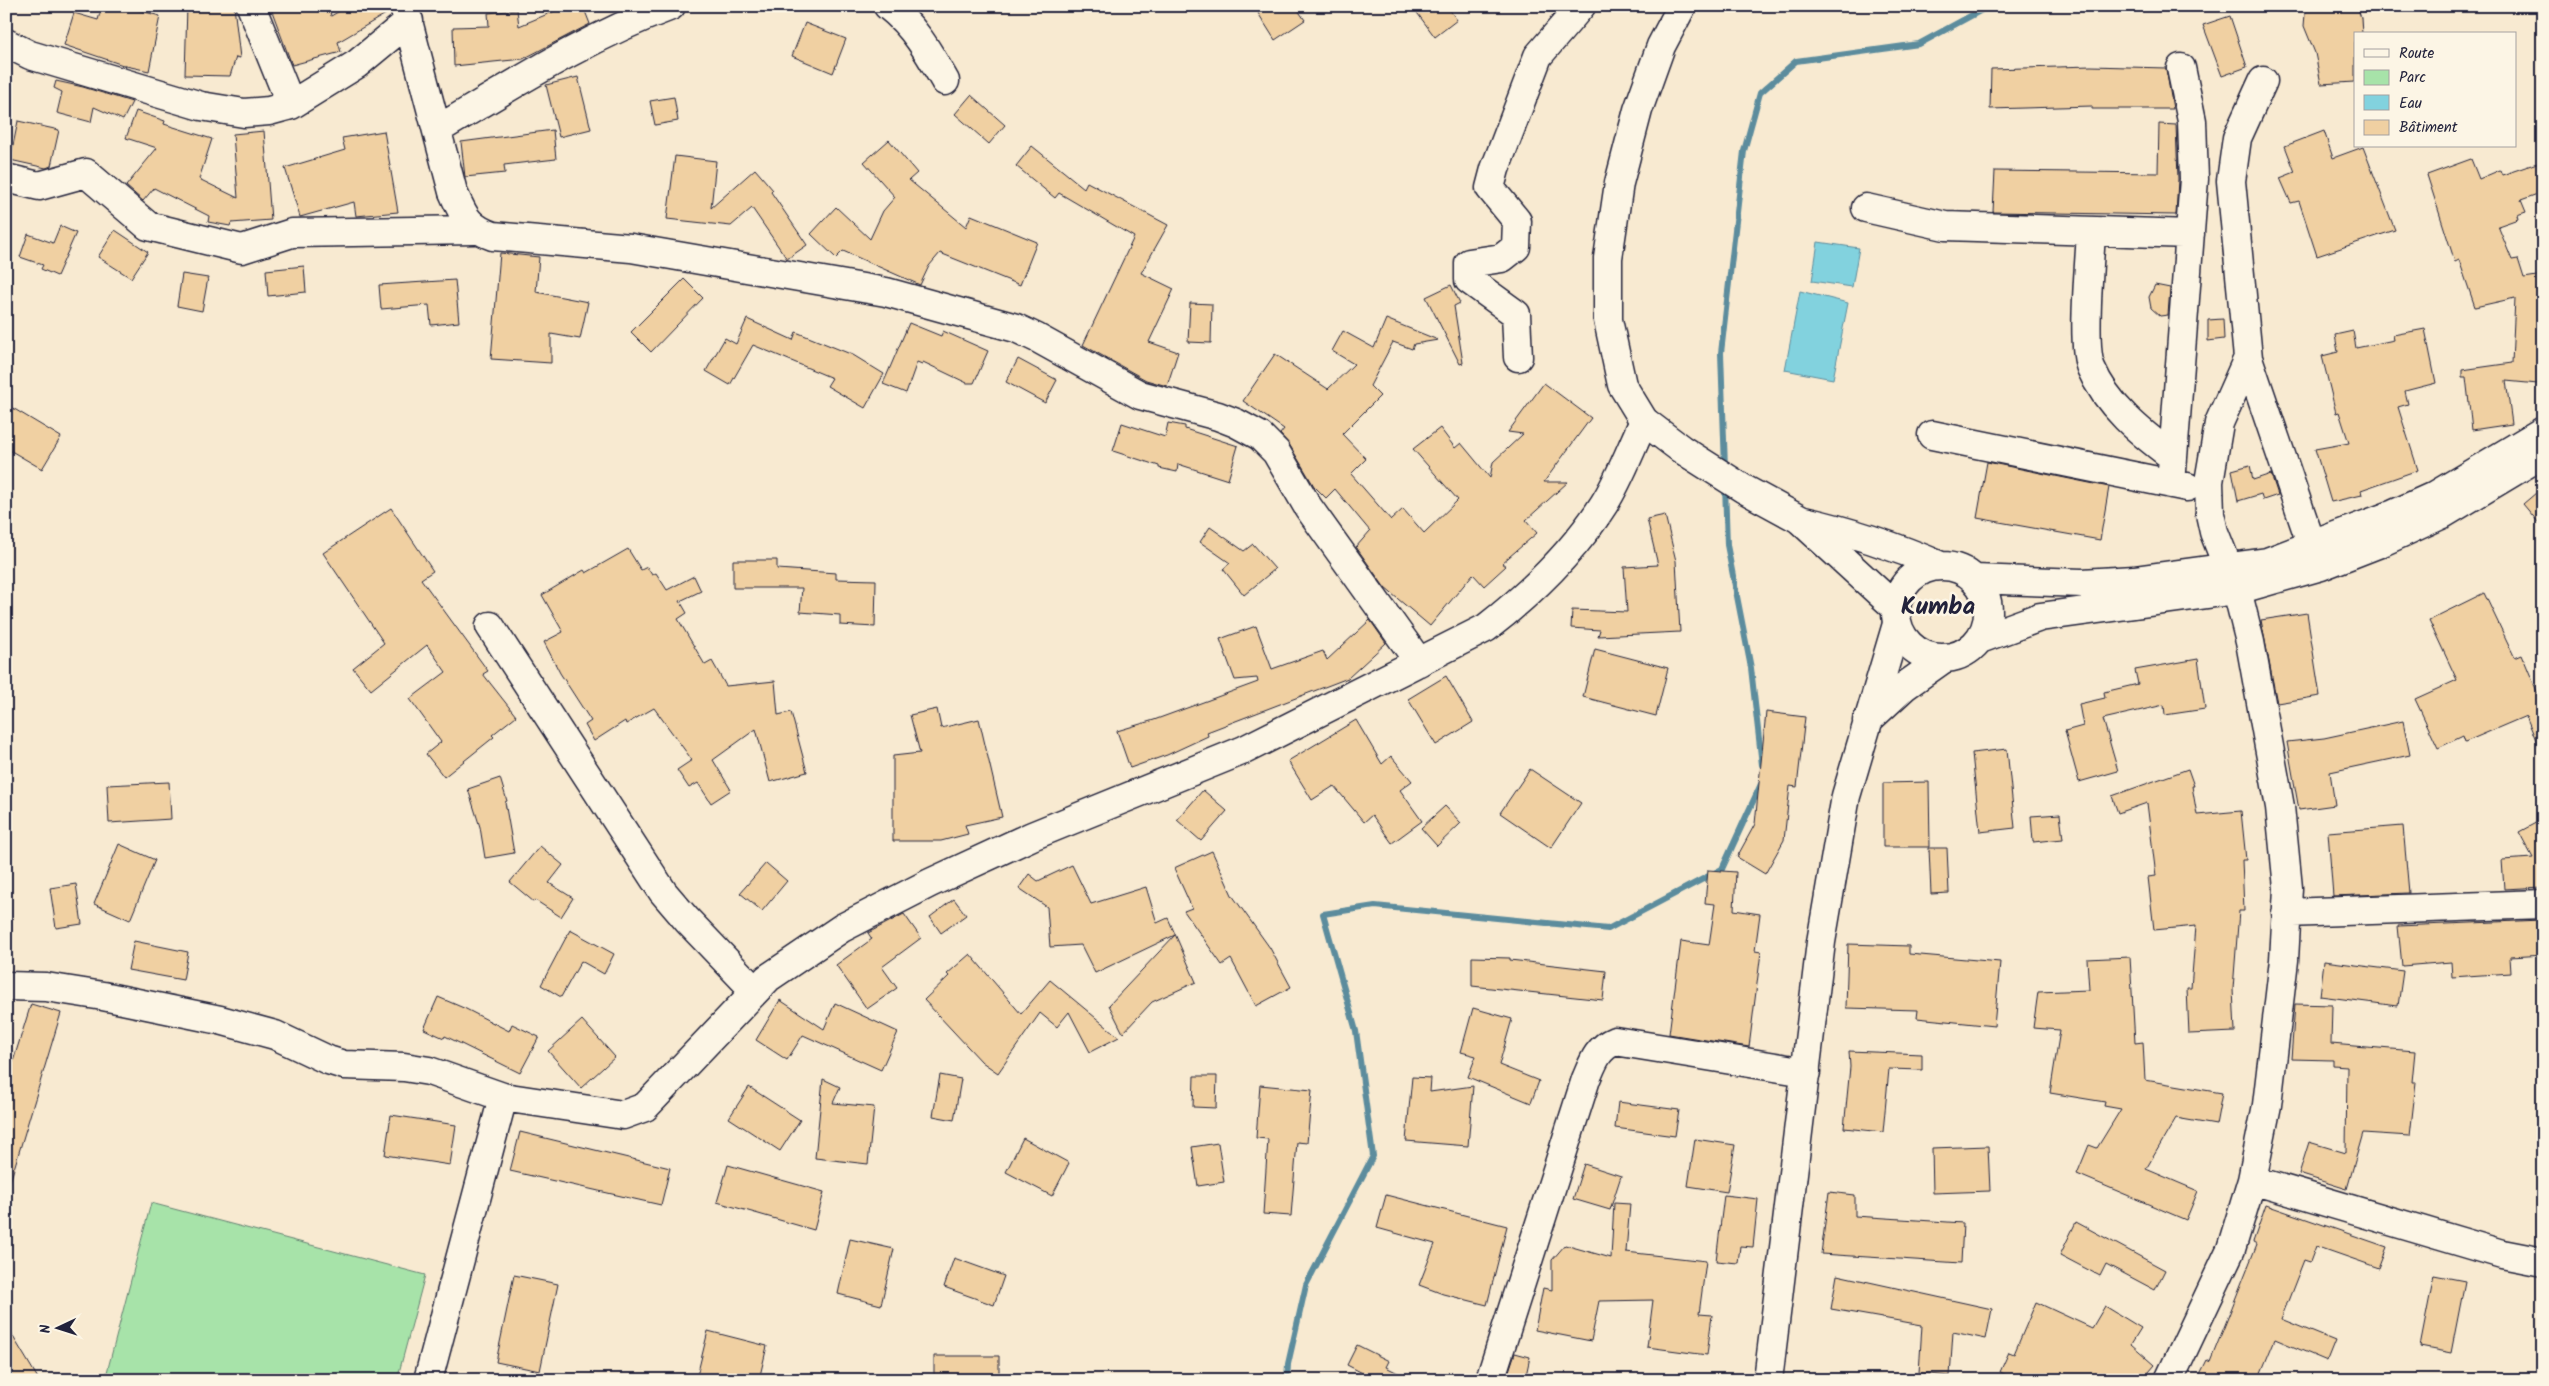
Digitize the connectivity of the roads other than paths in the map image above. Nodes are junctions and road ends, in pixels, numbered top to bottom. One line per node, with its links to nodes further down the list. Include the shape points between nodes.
1 (251, 6): 11 (main road)
2 (671, 6): 12 (main road, via 577,47)
3 (888, 6): 9 (main road, via 902,17 924,45)
4 (1581, 6): 18 (main road, via 1538,56 1494,169 1490,188 1517,221 1516,247 1502,258 1469,263 1469,280 1516,314)
5 (1682, 6): 20 (main road, via 1661,46 1638,110 1619,183 1608,258 1608,320 1622,385)
6 (407, 13): 11 (main road, via 357,64); 12 (main road)
7 (6, 43): 11 (main road, via 30,55 201,106 244,113)
8 (2181, 68): 17 (main road, via 2192,121 2194,179)
9 (945, 81)
10 (2263, 81): 19 (main road, via 2237,138 2231,181)
11 (292, 105)
12 (437, 130): 15 (main road, via 453,192)
13 (6, 178): 15 (main road, via 39,186 86,173 148,226 242,249 292,233)
14 (1866, 208): 16 (main road, via 1945,226)
15 (475, 230): 35 (main road, via 493,236 647,250 886,292 1016,328 1140,395 1236,423 1260,436 1276,452 1308,507)
16 (2091, 231): 17 (main road); 24 (main road, via 2086,346 2090,368 2110,400)
17 (2190, 234): 24 (main road)
18 (1518, 357)
19 (2248, 358): 25 (main road, via 2219,423); 27 (main road)
20 (1644, 421): 26 (main road, via 1744,489); 35 (main road, via 1604,504 1564,557 1520,601 1486,628)
21 (2543, 431): 27 (main road, via 2434,496)
22 (1932, 435): 24 (main road)
23 (2543, 454): 30 (main road, via 2444,514 2380,543 2321,566)
24 (2172, 471): 25 (main road)
25 (2209, 492): 30 (main road, via 2214,532)
26 (1799, 519): 28 (main road, via 1839,528); 31 (main road)
27 (2312, 546): 30 (main road)
28 (1941, 566): 29 (main road, via 1954,567); 31 (main road, via 1925,569 1910,578 1901,591)
29 (1975, 579): 30 (main road, via 2082,583); 33 (main road, via 1988,608 1987,625)
30 (2232, 579): 33 (main road, via 2040,617); 38 (main road, via 2250,642 2280,807 2288,888)
31 (1897, 616): 34 (main road, via 1904,638 1914,650 1928,657); 36 (main road)
32 (490, 626): 40 (main road, via 663,892)
33 (1980, 640): 34 (main road, via 1958,657)
34 (1943, 659): 36 (main road, via 1905,686)
35 (1419, 662): 40 (main road, via 1244,750 1032,836 930,883 842,928 768,978)
36 (1866, 722): 41 (main road, via 1846,796 1821,942)
37 (2543, 904): 38 (main road)
38 (2286, 913): 43 (main road, via 2268,1105)
39 (6, 986): 42 (main road, via 46,987 103,996 220,1020 275,1035 344,1065 404,1067 429,1072)
40 (755, 991): 42 (main road, via 644,1107 634,1112 623,1114)
41 (1806, 1072): 46 (main road, via 1615,1041 1602,1049 1586,1079); 47 (main road)
42 (503, 1097): 45 (main road)
43 (2252, 1180): 44 (main road, via 2502,1254); 48 (main road, via 2231,1249)
44 (2543, 1262)
45 (428, 1380)
46 (1490, 1380)
47 (1768, 1380)
48 (2169, 1380)

